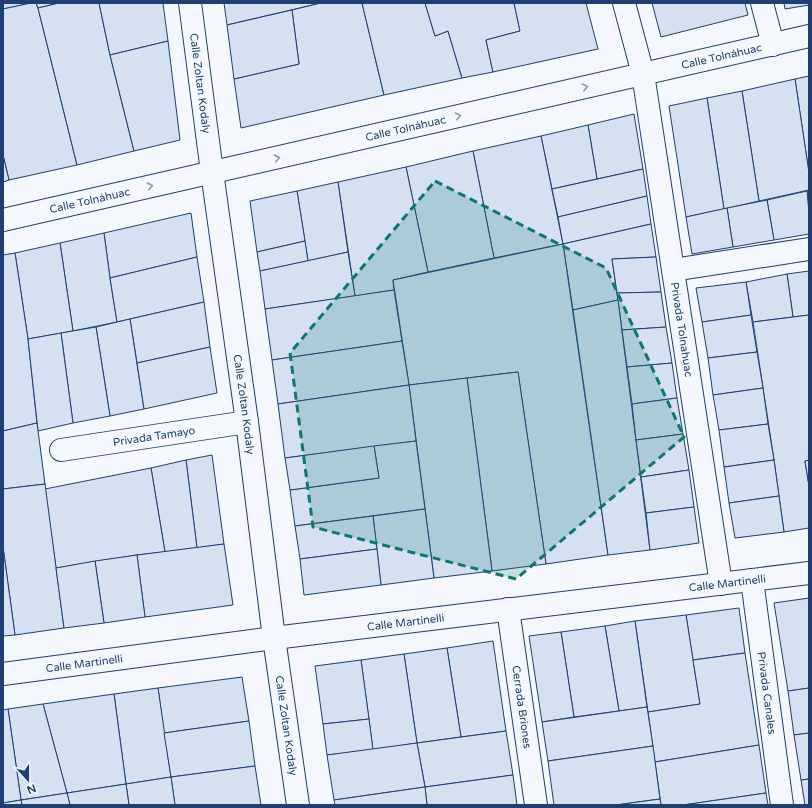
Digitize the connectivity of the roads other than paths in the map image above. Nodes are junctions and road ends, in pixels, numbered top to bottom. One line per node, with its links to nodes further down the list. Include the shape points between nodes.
1 (190, 3): 7 (street, Calle Zoltan Kodaly)
2 (624, 3): 6 (street, Privada Tolnahuac)
3 (762, 3): 5 (street)
4 (809, 36): 5 (street, Calle Tolnáhuac)
5 (773, 45): 6 (street, Calle Tolnáhuac)
6 (643, 74): 7 (street, Calle Tolnáhuac, one-way to 6); 10 (street, Privada Tolnahuac)
7 (212, 172): 8 (street, Calle Tolnáhuac, one-way to 7); 11 (street, Calle Zoltan Kodaly)
8 (3, 220)
9 (809, 249): 10 (street)
10 (674, 270): 15 (street, Privada Tolnahuac)
11 (247, 422): 12 (street, Privada Tamayo); 17 (street, Calle Zoltan Kodaly)
12 (62, 450)
13 (809, 574): 14 (street, Calle Martinelli)
14 (752, 580): 15 (street, Calle Martinelli); 21 (street, Privada Canales)
15 (721, 584): 16 (street, Calle Martinelli)
16 (508, 609): 17 (street, Calle Martinelli); 20 (street, Cerrada Briones)
17 (274, 638): 18 (street, Calle Martinelli); 19 (street, Calle Zoltan Kodaly)
18 (3, 674)
19 (298, 805)
20 (536, 805)
21 (782, 805)

